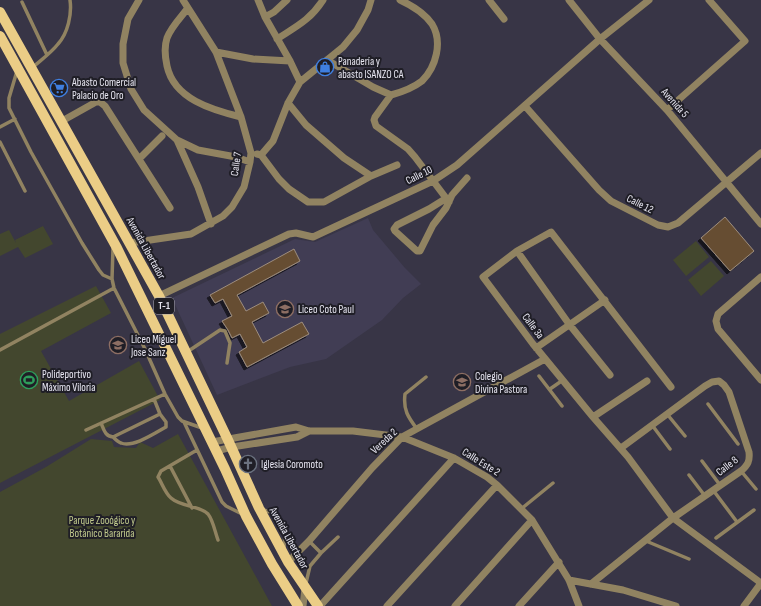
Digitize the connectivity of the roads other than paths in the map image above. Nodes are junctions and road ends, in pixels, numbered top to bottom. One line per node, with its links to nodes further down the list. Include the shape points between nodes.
1 (70, 0): 22 (lane, via 67,28 59,44)
2 (139, 0): 37 (street, via 128,19 123,44 123,63 131,89 144,110)
3 (183, 0): 14 (street, Calle 7)
4 (258, 0): 16 (street)
5 (287, 0): 16 (street)
6 (324, 0): 19 (street, via 308,19)
7 (371, 0): 23 (street, via 357,30)
8 (400, 0): 28 (street, via 408,3 432,25 437,52 422,81 406,91)
9 (489, 0): 17 (street)
10 (569, 0): 20 (street, Avenida 5)
11 (650, 0): 20 (street, Calle 10)
12 (709, 0): 31 (street, via 745,41)
13 (22, 2): 22 (lane)
14 (188, 8): 21 (street, Calle 7); 32 (street, via 167,39 165,57 168,72 178,87 197,102)
15 (0, 12): 26 (main road, Avenida Libertador / T-1)
16 (264, 17): 19 (street)
17 (504, 19)
18 (0, 36): 25 (main road, T-1)
19 (277, 39): 24 (street)
20 (600, 39): 30 (street, Calle 10); 31 (street, Avenida 5)
21 (216, 52): 24 (street, via 253,59); 32 (street, Calle 7)
22 (47, 55): 26 (lane)
23 (328, 60): 27 (street); 28 (street, via 372,87)
24 (290, 61): 27 (street)
25 (18, 68): 33 (lane, via 9,98 9,108); 54 (main road, T-1)
26 (32, 68): 34 (main road, Avenida Libertador / T-1)
27 (300, 82): 29 (street)
28 (391, 95): 47 (street, via 374,122 408,149)
29 (288, 103): 41 (street, via 273,141); 45 (street, via 306,125 344,158)
30 (525, 106): 47 (street, Calle 10, via 457,165); 48 (street, Calle 12, via 610,201 658,225 668,227 678,223)
31 (667, 110): 48 (street, Avenida 5)
32 (241, 117): 39 (street, Calle 7)
33 (15, 119): 35 (lane); 58 (lane, via 82,243 103,275)
34 (62, 121): 42 (street, via 100,102); 55 (main road, Avenida Libertador / T-1)
35 (0, 127)
36 (162, 136): 42 (street)
37 (177, 140): 43 (street, via 198,150); 52 (street)
38 (0, 142): 49 (lane)
39 (251, 153): 41 (street); 43 (street, Calle 7)
40 (761, 153): 48 (street, Calle 12)
41 (261, 155): 45 (street, via 284,184 308,202 324,202)
42 (139, 159): 51 (street)
43 (250, 162): 52 (street, Calle 7, via 244,187 232,207)
44 (397, 165): 45 (street)
45 (371, 176)
46 (466, 178): 50 (street)
47 (433, 181): 50 (street); 60 (street, Calle 10, via 313,237 289,234)
48 (727, 182): 53 (street, Avenida 5)
49 (25, 191)
50 (447, 200): 50 (street, via 420,251 395,232 394,227 400,223)
51 (170, 208)
52 (211, 224): 55 (street, Calle 7, via 191,234)
53 (761, 224)
54 (113, 241): 58 (lane); 88 (main road, T-1)
55 (130, 243): 60 (main road, Avenida Libertador / T-1)
56 (517, 251): 61 (street, Calle 3a, via 551,232); 62 (street); 63 (street, Calle 3a, via 483,276)
57 (761, 277): 72 (street, via 718,314 716,321 718,329)
58 (112, 279): 59 (lane)
59 (114, 288): 64 (lane); 76 (lane)
60 (159, 296): 65 (main road, Avenida Libertador / T-1)
61 (604, 300): 62 (street); 74 (street, Calle 3a)
62 (569, 324): 63 (street); 68 (street)
63 (536, 348): 66 (street, Calle 3a)
64 (0, 350)
65 (186, 353): 67 (lane, via 220,330 224,331 230,343); 94 (main road, Avenida Libertador / T-1)
66 (545, 359): 71 (street, Calle 3a); 86 (street, Vereda 2)
67 (226, 363)
68 (610, 375)
69 (539, 376): 75 (lane)
70 (426, 377): 86 (lane, via 405,394 406,412)
71 (563, 380): 75 (lane); 82 (street, Calle 3a)
72 (761, 380)
73 (646, 381): 82 (street)
74 (671, 387)
75 (550, 389): 79 (lane)
76 (165, 394): 77 (lane); 83 (lane, via 178,417)
77 (154, 399): 80 (lane); 84 (lane)
78 (708, 404): 92 (lane)
79 (562, 406)
80 (160, 414): 91 (lane); 91 (lane, via 166,422 166,427 140,440 121,443)
81 (667, 414): 85 (street, Calle 8); 89 (street, Calle 8, via 705,386 719,381 729,392); 90 (lane)
82 (593, 417): 97 (street, Calle 3a)
83 (184, 422): 88 (lane); 99 (lane)
84 (101, 423): 87 (lane); 91 (lane, via 105,433)
85 (652, 425): 97 (street, Calle 8); 98 (lane)
86 (416, 429): 93 (street, Vereda 2)
87 (86, 430)
88 (206, 430): 96 (main road, T-1)
89 (742, 432): 92 (lane); 103 (street, Calle 8, via 749,459)
90 (685, 436)
91 (113, 437)
92 (733, 437): 95 (lane)
93 (402, 438): 94 (street, Calle Este 2, via 353,431 309,431 297,437); 100 (street, Calle Este 2); 122 (street, Vereda 2, via 372,468)
94 (230, 443): 96 (street, Calle Este 2); 124 (main road, Avenida Libertador / T-1, via 259,508)
95 (738, 444)
96 (214, 446): 114 (main road, T-1)
97 (622, 448): 115 (street, Calle 3a)
98 (670, 449)
99 (197, 450): 102 (lane); 114 (lane, via 222,502)
100 (454, 458): 106 (street, Calle Este 2); 133 (street)
101 (702, 461): 107 (lane)
102 (170, 466): 111 (lane); 111 (lane, via 158,477 170,498)
103 (741, 471): 107 (street, Calle 8); 108 (lane)
104 (689, 475): 110 (lane)
105 (553, 483): 112 (lane)
106 (496, 485): 112 (street, Calle Este 2); 134 (street)
107 (720, 485): 109 (street, Calle 8)
108 (756, 489)
109 (713, 490): 110 (street, Calle 8); 117 (lane)
110 (705, 496): 115 (street, Calle 8)
111 (192, 508): 120 (lane, via 207,513)
112 (521, 509): 116 (street, Calle Este 2)
113 (754, 510): 117 (lane)
114 (246, 516): 131 (main road, T-1)
115 (673, 518): 121 (street, Calle 8); 128 (street, Calle 3a)
116 (532, 520): 126 (street, Calle Este 2); 135 (street)
117 (737, 522): 119 (lane)
118 (338, 537): 123 (lane)
119 (716, 538)
120 (218, 540)
121 (645, 540): 125 (lane); 129 (street, Calle 8)
122 (309, 541): 123 (lane); 124 (street, Vereda 2)
123 (321, 553): 130 (lane, via 310,566)
124 (286, 559): 130 (main road, Avenida Libertador / T-1)
125 (689, 559)
126 (559, 562): 127 (street, Calle Este 2); 136 (street)
127 (569, 580): 129 (street); 137 (street, Calle Este 2)
128 (761, 583): 139 (street)
129 (591, 584): 138 (street)
130 (305, 588): 132 (street); 133 (main road, Avenida Libertador / T-1)
131 (298, 606)
132 (303, 606)
133 (319, 606)
134 (386, 606)
135 (455, 606)
136 (519, 606)
137 (579, 606)
138 (676, 606)
139 (744, 606)

